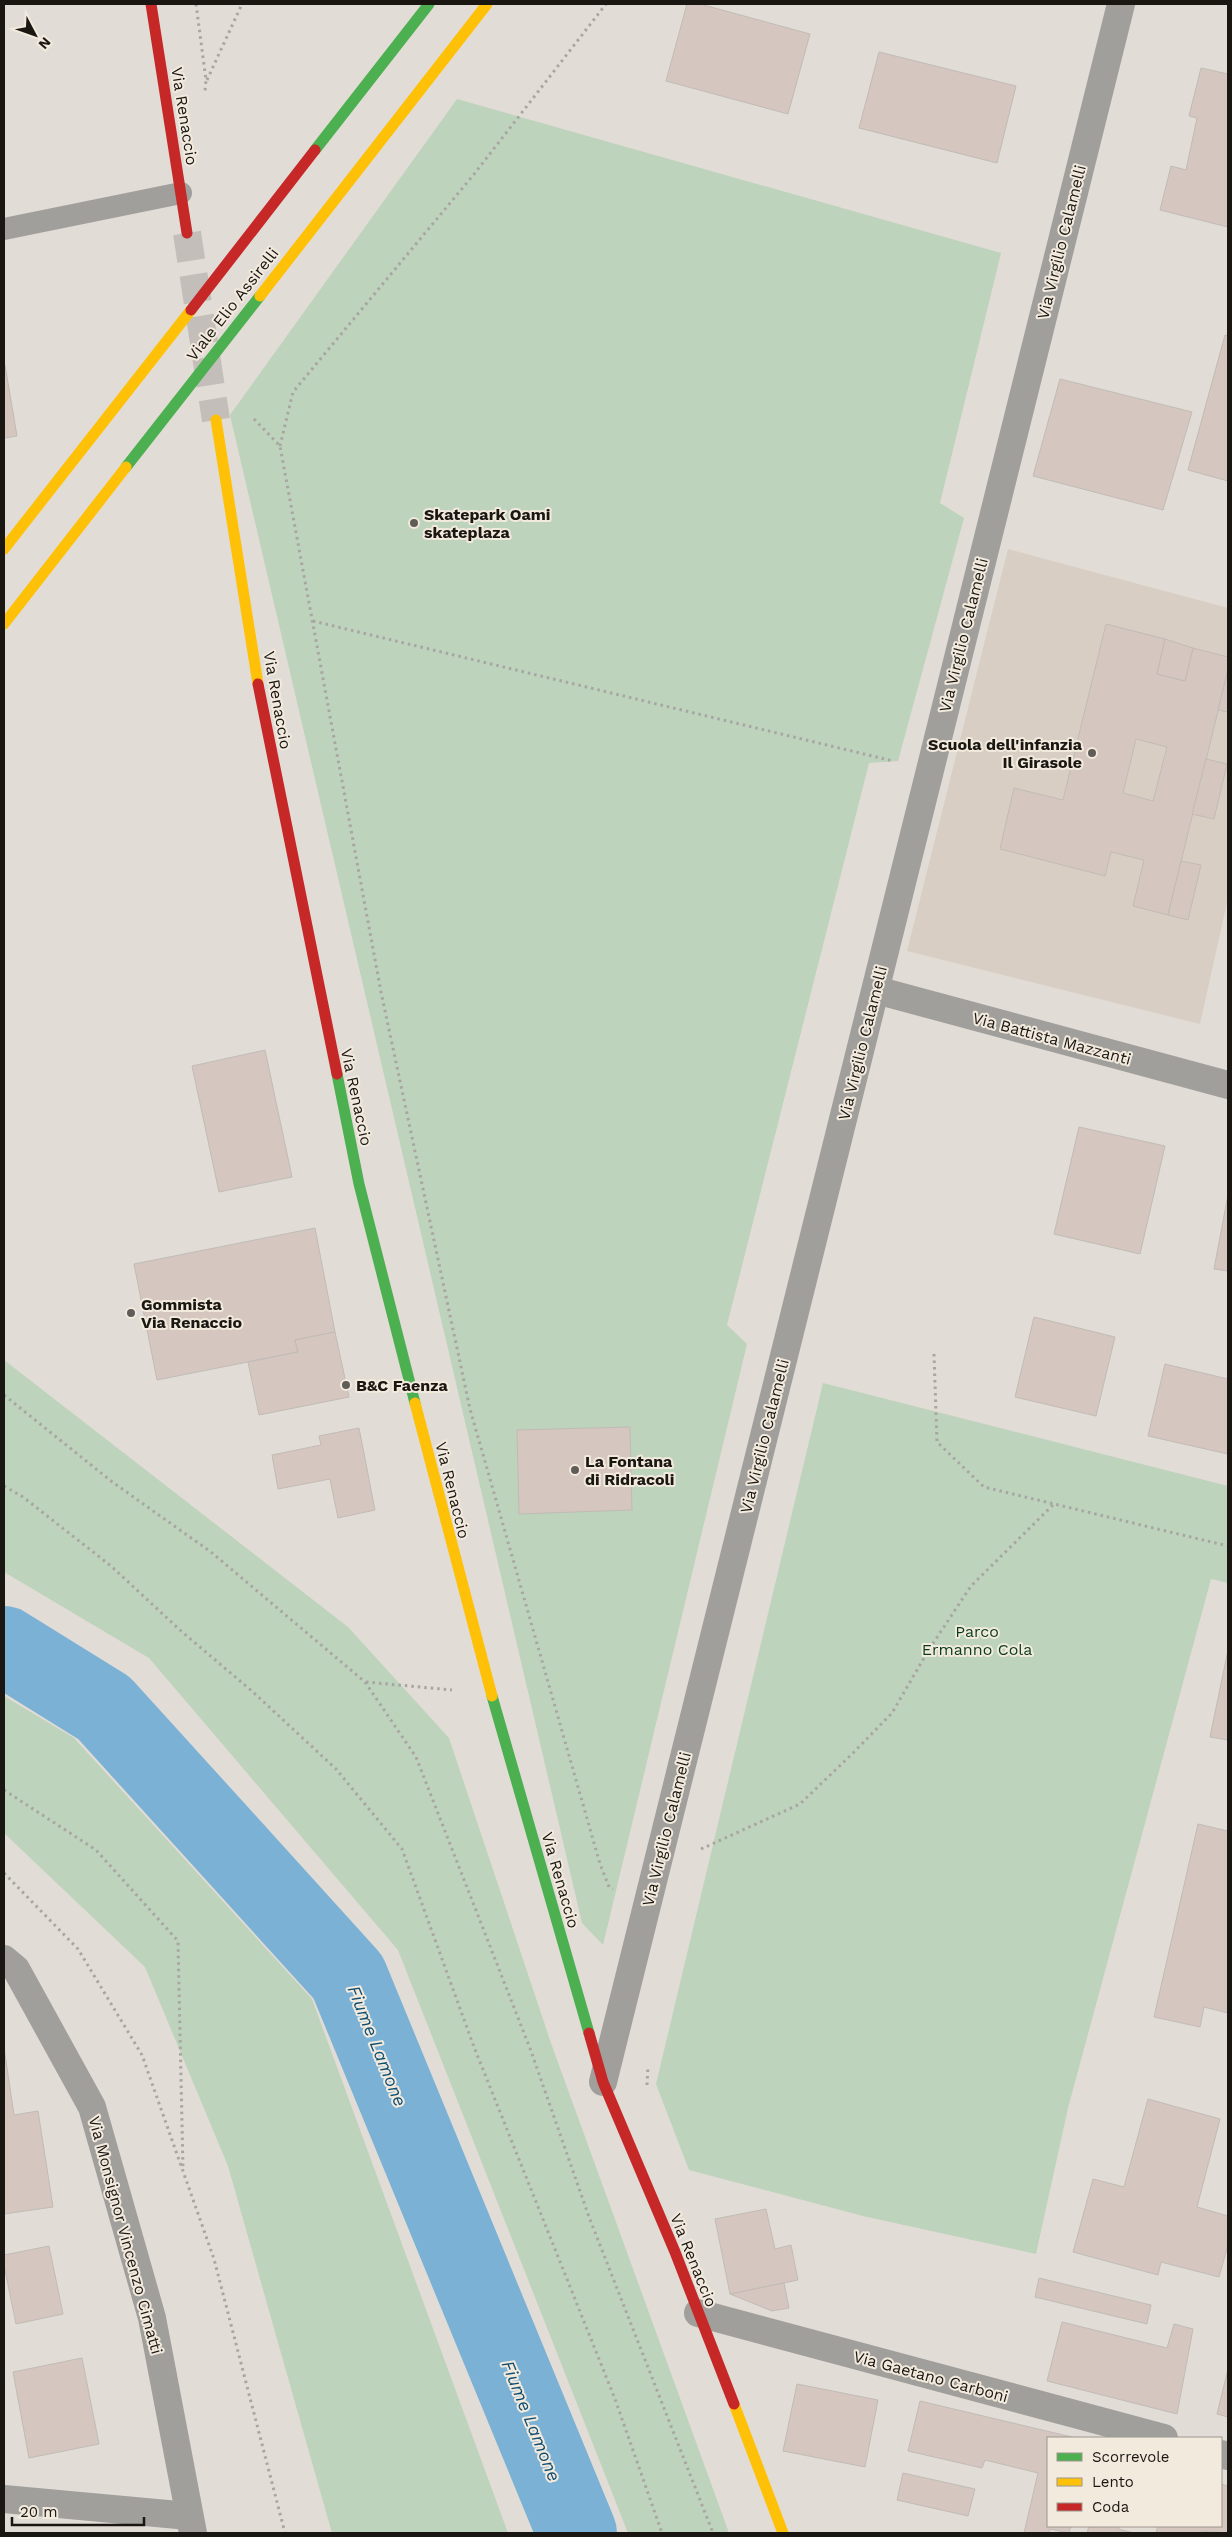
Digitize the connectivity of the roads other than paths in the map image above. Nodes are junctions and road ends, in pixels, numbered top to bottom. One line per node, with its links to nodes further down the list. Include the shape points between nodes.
1 (151, 4): 5 (street, Via Renaccio)
2 (429, 4): 9 (street, Viale Elio Assirelli)
3 (486, 4): 10 (street, Viale Elio Assirelli)
4 (1121, 4): 11 (street, Via Virgilio Calamelli)
5 (181, 193): 6 (lane); 7 (street, Via Renaccio)
6 (4, 229)
7 (187, 233)
8 (216, 420): 14 (street, Via Renaccio, via 262,710 358,1184 491,1694)
9 (4, 549)
10 (4, 624)
11 (876, 990): 12 (street, Via Battista Mazzanti); 14 (street, Via Virgilio Calamelli)
12 (1228, 1085)
13 (4, 1959): 18 (street, Via Monsignor Vincenzo Cimatti, via 16,1969 92,2107 152,2318)
14 (603, 2082): 15 (street, Via Renaccio)
15 (698, 2313): 16 (street, Via Gaetano Carboni); 19 (street, Via Renaccio)
16 (1160, 2437)
17 (4, 2499): 18 (street)
18 (191, 2525)
19 (783, 2533)

